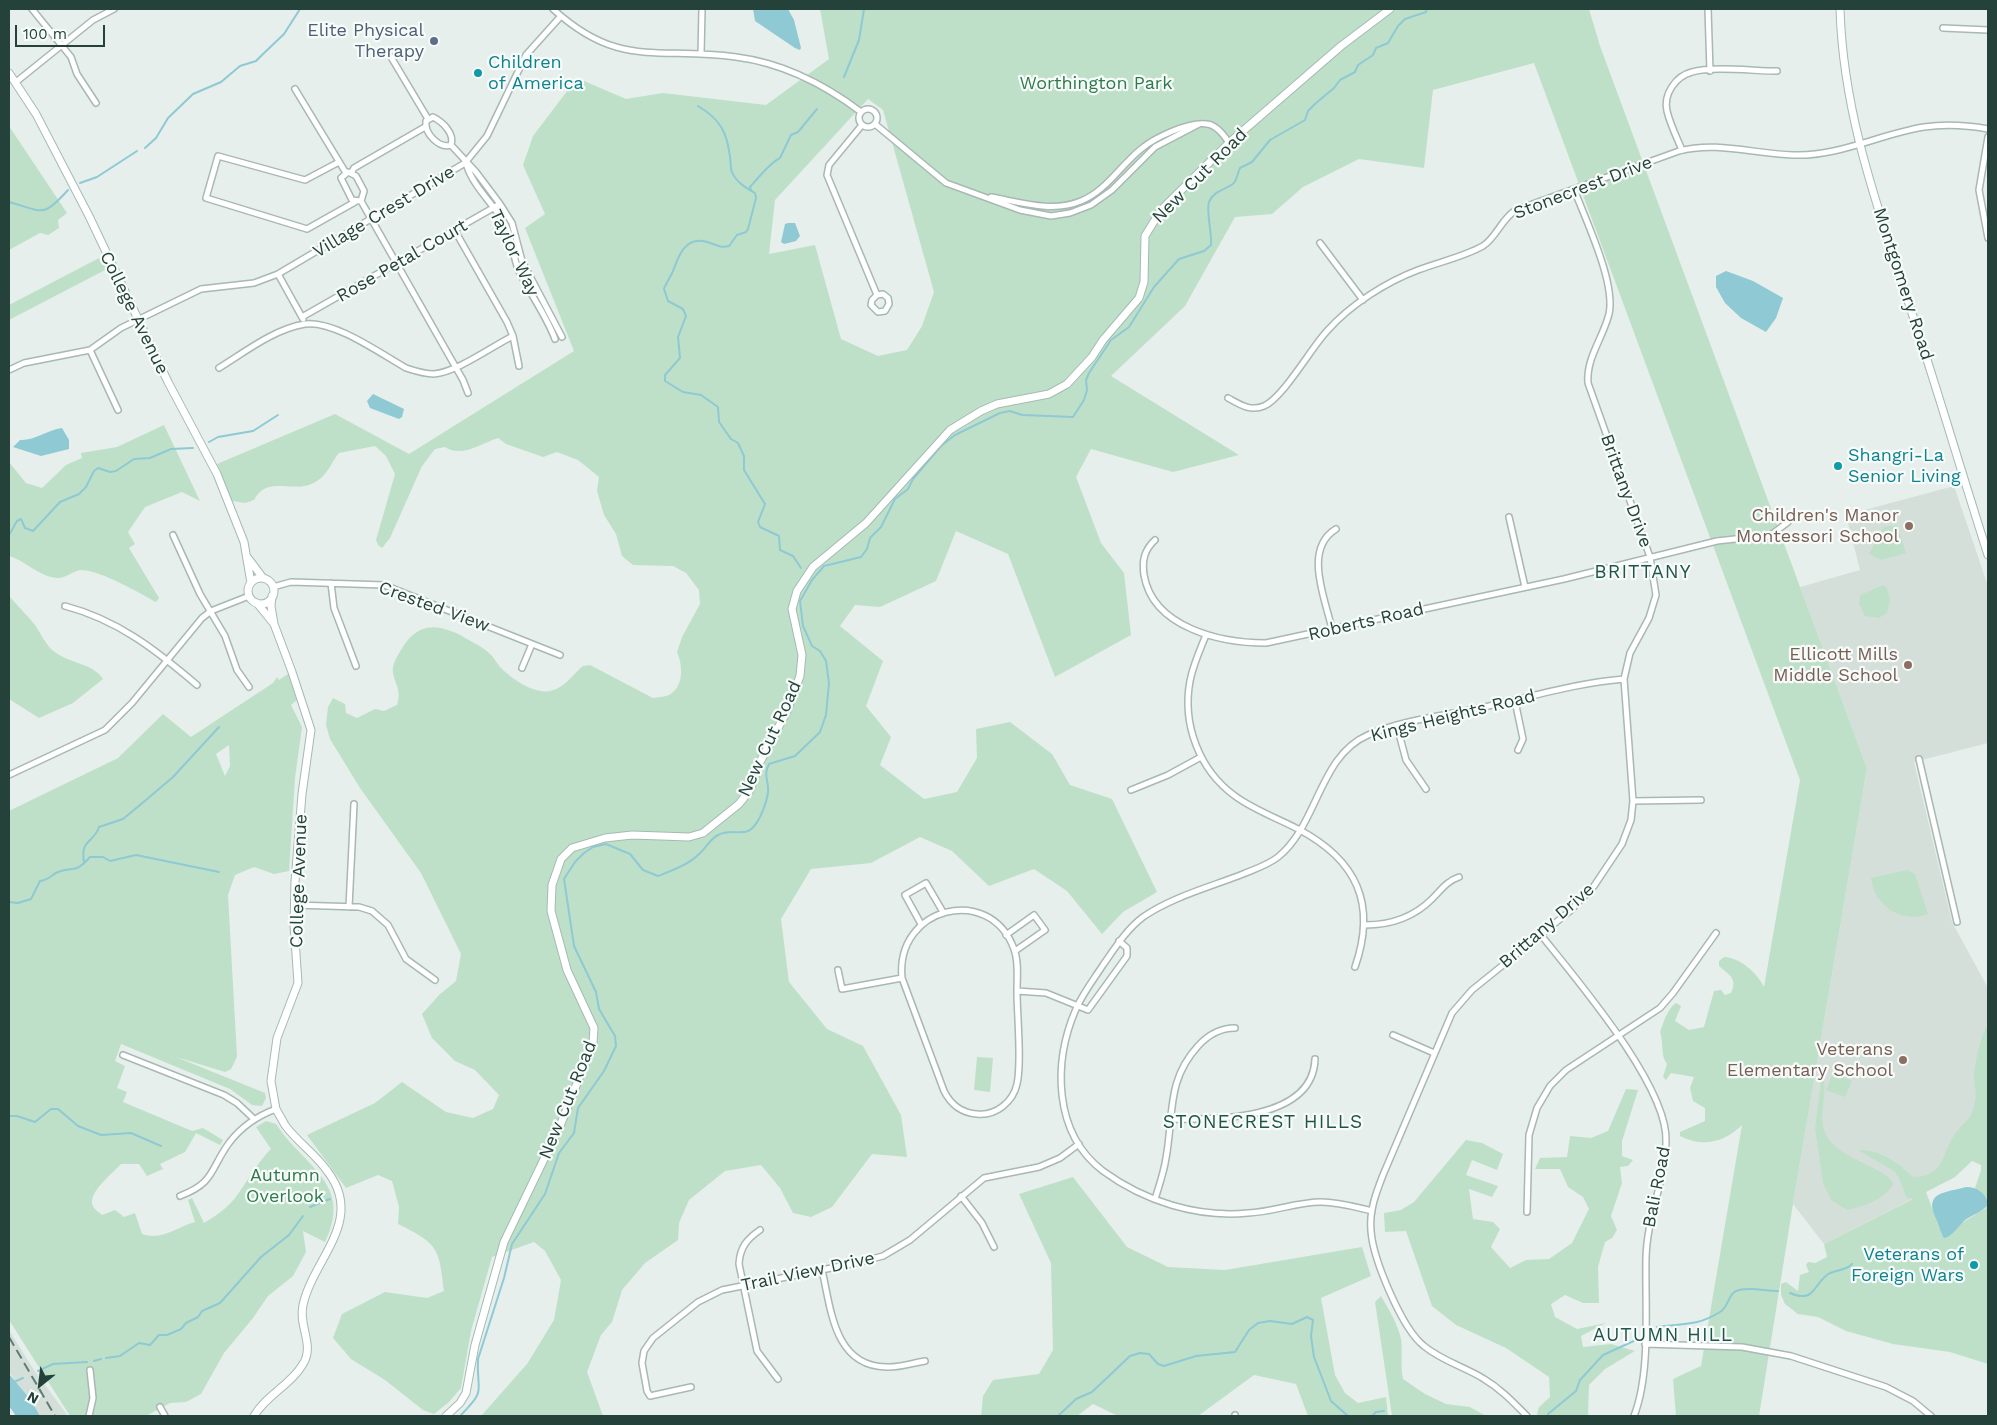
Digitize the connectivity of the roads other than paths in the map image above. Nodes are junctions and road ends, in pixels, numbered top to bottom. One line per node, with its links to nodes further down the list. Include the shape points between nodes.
1 (32, 9): 11 (street)
2 (114, 9): 11 (street, via 93,20)
3 (553, 9): 8 (street)
4 (702, 9): 12 (street)
5 (1390, 9): 28 (street, New Cut Road, via 1341,46)
6 (1708, 9): 14 (street)
7 (1840, 9): 29 (street, Montgomery Road, via 1843,66)
8 (561, 16): 12 (street, via 587,35 615,48 646,54); 33 (street, Village Crest Drive, via 526,55 487,136)
9 (1943, 28): 10 (street)
10 (1988, 30)
11 (61, 45): 17 (street); 19 (street)
12 (701, 54): 20 (street, via 735,57 778,67 818,83)
13 (391, 57): 21 (street)
14 (1710, 71): 15 (street); 31 (street, via 1685,75 1669,93 1667,110)
15 (1777, 71)
16 (9, 73): 17 (street, College Avenue)
17 (16, 82): 50 (street, College Avenue, via 80,200)
18 (295, 89): 32 (street)
19 (96, 103)
20 (861, 112): 22 (street, via 866,109 873,111 876,116); 24 (street, via 858,118)
21 (428, 119): 25 (street); 30 (street, via 434,117 451,134)
22 (874, 124): 24 (street); 36 (street, via 946,183)
23 (1198, 124): 28 (street, via 1214,126); 36 (street, via 1150,142 1097,193 1070,205 1051,207); 36 (street, via 1155,147 1101,198 1078,211 1041,216)
24 (862, 125): 47 (street, via 829,165 827,175)
25 (425, 127): 30 (street, via 439,144); 34 (street)
26 (1988, 129): 29 (street, Stonecrest Drive, via 1947,125)
27 (1988, 137): 43 (street, via 1979,190)
28 (1229, 143): 150 (street, New Cut Road, via 1161,210 1148,228 1144,241 1144,282 1139,298 1079,372 1058,390 998,404 950,430 866,523 813,567 797,591 792,610 802,654 800,676 750,790 739,804 703,833 681,837 632,835 606,838 572,848 562,859 552,885 550,911 567,970 594,1028 593,1043 534,1183 504,1242 475,1345 466,1393)
29 (1860, 144): 31 (street, Stonecrest Drive, via 1806,155 1713,146); 68 (street, Montgomery Road)
30 (451, 145): 33 (street)
31 (1682, 150): 35 (street, Stonecrest Drive)
32 (339, 162): 34 (street); 38 (street, via 305,180 218,156 206,198 307,229)
33 (466, 162): 39 (street, Taylor Way); 40 (street, Taylor Way, via 469,175); 41 (street, Village Crest Drive)
34 (348, 173): 37 (street, via 356,176 364,190); 38 (street, via 341,181)
35 (1574, 190): 48 (street, Stonecrest Drive, via 1516,210 1485,245 1406,275); 70 (street, Brittany Drive, via 1604,270 1611,300 1589,365 1588,383)
36 (976, 194)
37 (361, 201): 38 (street); 41 (street)
38 (355, 202)
39 (500, 204): 40 (street, Rose Petal Court); 53 (street, Taylor Way, via 512,223 522,261)
40 (494, 207): 42 (street, Rose Petal Court); 54 (street, Taylor Way, via 511,238 519,270)
41 (372, 219): 45 (street); 46 (street, Village Crest Drive)
42 (454, 230): 45 (street, Rose Petal Court); 52 (street)
43 (1988, 238)
44 (1320, 243): 48 (street)
45 (397, 263): 49 (street, Rose Petal Court); 56 (street)
46 (278, 274): 49 (street); 50 (street, Village Crest Drive, via 254,283 201,289)
47 (876, 295)
48 (1363, 300): 61 (street, Stonecrest Drive, via 1326,332 1272,402 1251,408)
49 (302, 317): 51 (street)
50 (137, 319): 55 (street, Village Crest Drive); 69 (street, College Avenue, via 217,474)
51 (306, 324): 56 (street, via 342,332 420,373 433,374); 58 (street, via 276,334)
52 (513, 336): 56 (street); 57 (street)
53 (562, 337)
54 (556, 339)
55 (90, 350): 59 (street, via 24,363); 62 (street)
56 (456, 366): 60 (street)
57 (519, 366)
58 (219, 368)
59 (9, 370)
60 (468, 393)
61 (1228, 398)
62 (118, 410)
63 (1509, 517): 75 (street)
64 (1788, 522): 70 (street, Roberts Road, via 1771,535 1717,541)
65 (1336, 529): 82 (street, via 1322,541 1317,557)
66 (173, 535): 80 (street)
67 (1155, 540): 83 (street, Roberts Road, via 1146,549 1143,561 1149,590 1168,615)
68 (1988, 555)
69 (248, 558): 71 (street, College Avenue); 72 (street, College Avenue)
70 (1650, 558): 75 (street, Roberts Road); 89 (street, Brittany Drive, via 1656,595 1649,618 1630,653)
71 (263, 578): 72 (street); 74 (street, College Avenue)
72 (251, 583): 76 (street, College Avenue)
73 (332, 583): 74 (street, Crested View, via 291,582); 84 (street, Crested View, via 384,586); 87 (street, via 334,608)
74 (273, 587): 77 (street, College Avenue)
75 (1525, 587): 82 (street, Roberts Road)
76 (249, 596): 78 (street, College Avenue); 80 (street)
77 (272, 596): 78 (street, via 263,603); 81 (street, College Avenue)
78 (257, 603): 81 (street, College Avenue)
79 (65, 606): 86 (street, via 119,626)
80 (211, 611): 86 (street, via 191,629); 91 (street, via 237,670)
81 (274, 624): 105 (street, College Avenue, via 310,730)
82 (1332, 630): 83 (street, Roberts Road, via 1266,643 1237,642)
83 (1206, 635): 95 (street, via 1193,669 1188,695 1192,732)
84 (532, 644): 85 (street, Crested View); 88 (street)
85 (560, 655)
86 (167, 660): 90 (street); 97 (street, via 121,716 105,730)
87 (356, 666)
88 (522, 668)
89 (1624, 679): 92 (street, Kings Heights Road, via 1585,684); 101 (street, Brittany Drive)
90 (197, 685)
91 (249, 687)
92 (1515, 701): 93 (street, Kings Heights Road); 94 (street, via 1523,739)
93 (1397, 726): 98 (street, via 1406,760); 103 (street, Kings Heights Road, via 1366,735 1348,747)
94 (1518, 750)
95 (1201, 757): 99 (street); 103 (street, via 1235,796)
96 (1919, 760): 108 (street)
97 (9, 775)
98 (1426, 788)
99 (1131, 790)
100 (1701, 800): 101 (street)
101 (1633, 801): 113 (street, Brittany Drive, via 1628,832 1610,864 1584,897)
102 (356, 808): 106 (street)
103 (1300, 830): 110 (street, via 1332,851 1348,868 1359,891); 114 (street, Kings Heights Road, via 1285,851 1269,863 1154,910)
104 (1459, 878): 110 (street, via 1447,883 1424,907 1413,913 1390,922)
105 (294, 905): 106 (street); 128 (street, College Avenue, via 298,983 274,1056 271,1086)
106 (349, 907): 119 (street, via 366,908 377,914 388,925 406,959)
107 (943, 912): 109 (street); 109 (street, via 926,883 905,895); 112 (street, via 960,910 981,914 991,919)
108 (1957, 922)
109 (921, 924): 118 (street, via 904,951)
110 (1365, 925): 116 (street)
111 (1716, 933): 124 (street, via 1660,1008)
112 (1006, 935): 115 (street); 115 (street, via 1034,915 1045,930)
113 (1540, 935): 124 (street, Bali Road); 125 (street, Brittany Drive, via 1461,1000)
114 (1120, 941): 121 (street, Kings Heights Road); 121 (street, via 1127,948 1127,956 1092,1008 1085,1010)
115 (1015, 951): 120 (street)
116 (1355, 967)
117 (838, 970): 118 (street, via 842,989)
118 (902, 978): 120 (street, via 948,1099 961,1110 978,1114 987,1114 1004,1106 1018,1083)
119 (436, 980)
120 (1017, 991): 121 (street, via 1046,993)
121 (1077, 1006): 131 (street, Kings Heights Road, via 1066,1038 1060,1083 1065,1116)
122 (1235, 1028): 130 (street, via 1218,1030 1191,1053 1176,1080)
123 (1393, 1035): 125 (street)
124 (1618, 1036): 136 (street, via 1566,1070 1550,1086 1537,1108 1529,1135); 141 (street, Bali Road, via 1654,1093 1666,1128 1664,1162 1648,1227)
125 (1434, 1053): 135 (street, Brittany Drive, via 1383,1175)
126 (123, 1055): 129 (street, via 224,1095)
127 (1315, 1059): 130 (street, via 1312,1075 1299,1092 1268,1111 1238,1116)
128 (276, 1109): 129 (street); 149 (street, College Avenue, via 292,1134 328,1171 338,1192 341,1218 302,1306 308,1349 305,1362)
129 (254, 1119): 132 (street, via 228,1144 201,1186)
130 (1170, 1119): 134 (street, via 1166,1158)
131 (1079, 1144): 133 (street, Trail View Drive, via 1050,1164 984,1178); 134 (street, Kings Heights Road, via 1103,1171)
132 (180, 1196)
133 (960, 1196): 138 (street, via 982,1222); 139 (street, Trail View Drive, via 898,1248 871,1260)
134 (1155, 1199): 135 (street, Kings Heights Road, via 1193,1211 1212,1213 1250,1214 1322,1202)
135 (1372, 1211): 151 (street, Brittany Drive, via 1371,1230 1375,1248 1399,1314 1410,1332 1432,1352 1497,1387)
136 (1527, 1212)
137 (760, 1230): 140 (street, via 749,1238 740,1254)
138 (994, 1247)
139 (822, 1270): 140 (street, Trail View Drive); 142 (street, via 836,1330 850,1352 867,1363 886,1367)
140 (743, 1286): 144 (street, via 757,1351); 145 (street, Trail View Drive, via 722,1290 698,1302 653,1338 644,1351 642,1362 650,1396)
141 (1645, 1344): 152 (street, Bali Road, via 1641,1393); 153 (street, via 1742,1348 1792,1356 1886,1387 1913,1401)
142 (925, 1361)
143 (90, 1370): 147 (street, via 92,1398)
144 (778, 1379)
145 (691, 1387)
146 (160, 1407): 148 (street)
147 (89, 1416)
148 (165, 1416)
149 (254, 1416)
150 (446, 1416)
151 (1528, 1416)
152 (1634, 1416)
153 (1931, 1416)

